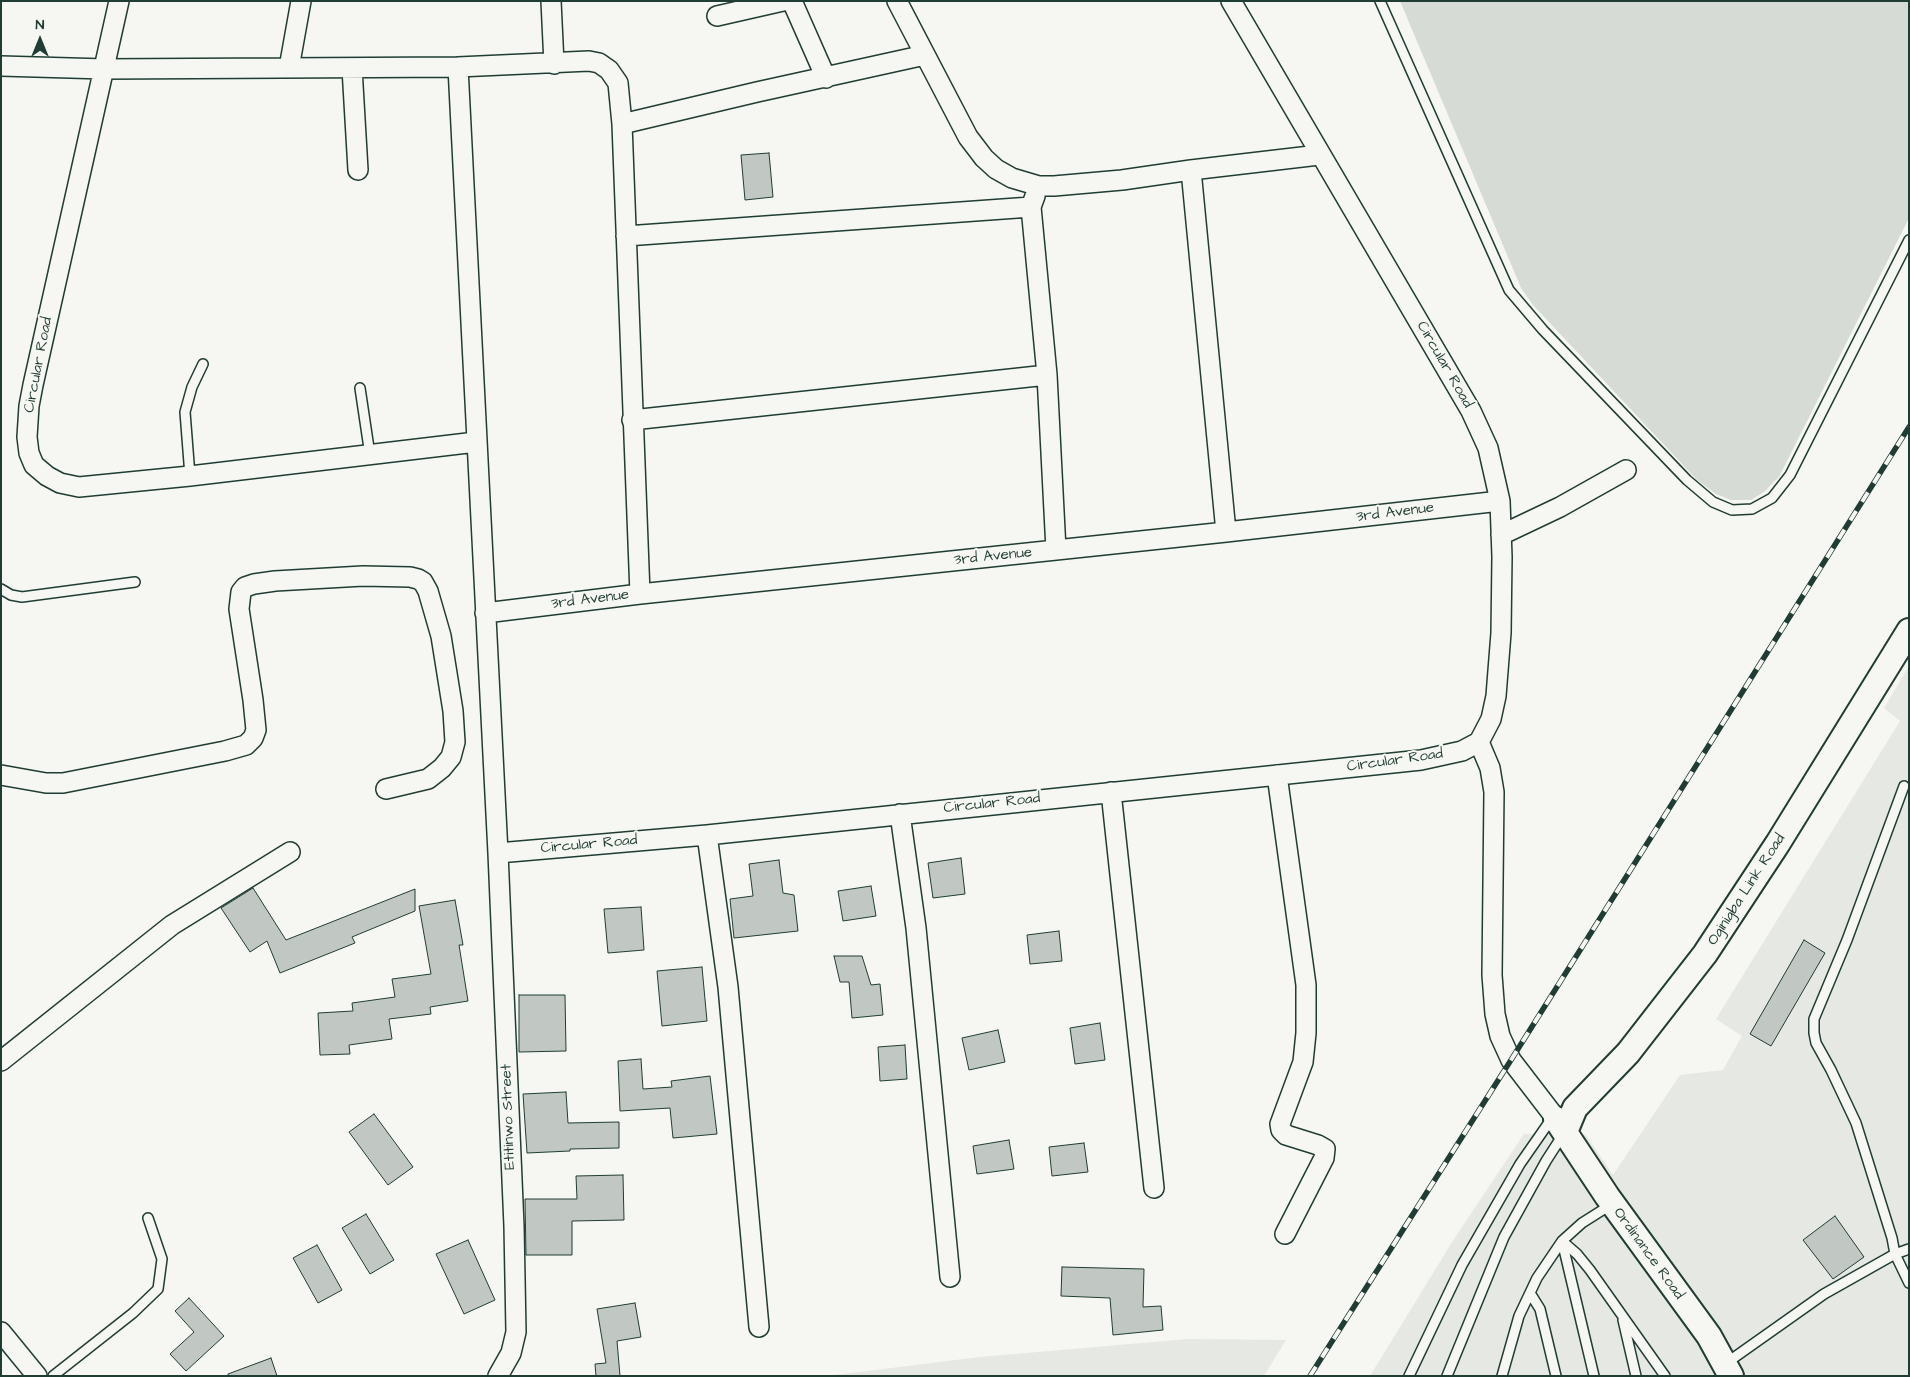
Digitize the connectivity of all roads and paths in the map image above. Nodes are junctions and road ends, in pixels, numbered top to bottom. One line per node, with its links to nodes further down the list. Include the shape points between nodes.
1 (119, 1): 16 (street, Circular Road)
2 (301, 1): 14 (street)
3 (551, 1): 11 (street)
4 (782, 1): 9 (street)
5 (792, 1): 17 (street)
6 (898, 1): 10 (street)
7 (1231, 1): 19 (street, Circular Road)
8 (1380, 1): 25 (lane, via 1508,290 1687,480 1713,502 1732,510 1752,509 1772,498 1790,475)
9 (717, 16)
10 (925, 55): 17 (street); 22 (street, via 968,137 984,158 1012,178)
11 (554, 64): 13 (street); 18 (street, via 589,61 609,70 618,83)
12 (1, 66): 16 (street)
13 (458, 67): 15 (street); 30 (street, Etitinwo Street)
14 (289, 68): 15 (street); 16 (street)
15 (352, 68): 20 (street)
16 (105, 69): 33 (street, Circular Road, via 33,385 27,437 29,453 34,466 47,476 79,487)
17 (826, 78): 18 (street)
18 (622, 124): 24 (street)
19 (1319, 154): 21 (street); 34 (street, Circular Road, via 1471,411 1488,448)
20 (358, 170)
21 (1191, 170): 22 (street, via 1122,180); 35 (street)
22 (1039, 186): 23 (street)
23 (1031, 207): 24 (street); 27 (street)
24 (626, 236): 29 (street)
25 (1909, 240)
26 (202, 364): 33 (lane, via 185,412)
27 (1047, 375): 29 (street); 37 (street)
28 (360, 388): 31 (lane)
29 (632, 420): 40 (street)
30 (476, 442): 31 (street, Circular Road); 41 (street, Etitinwo Street)
31 (370, 455): 33 (street, Circular Road)
32 (1626, 470): 36 (street)
33 (190, 476)
34 (1500, 501): 35 (street, 3rd Avenue); 36 (street, Circular Road)
35 (1226, 532): 37 (street, 3rd Avenue)
36 (1501, 535): 43 (street, Circular Road, via 1501,633 1496,696 1491,719)
37 (1056, 550): 40 (street, 3rd Avenue)
38 (135, 582): 39 (lane, via 22,597)
39 (1, 589)
40 (640, 594): 41 (street, 3rd Avenue)
41 (486, 613): 52 (street, Etitinwo Street)
42 (1909, 631): 54 (street, Oginigba Link Road, via 1705,954 1628,1053)
43 (1479, 742): 45 (street, Circular Road, via 1462,751 1421,760); 54 (street, via 1490,768 1494,792 1492,975 1500,1036 1511,1060)
44 (1, 775): 47 (street, via 63,783 246,745 256,730 239,609 241,592 245,587 275,581 410,577 423,582 428,591 441,636 455,742 451,758 428,779)
45 (1277, 775): 48 (street, Circular Road); 58 (street, via 1306,985 1303,1062 1280,1124 1286,1135 1325,1149 1324,1158)
46 (1904, 786): 61 (lane, via 1814,1019 1816,1042 1856,1123)
47 (386, 788)
48 (1111, 792): 49 (street, Circular Road); 55 (street)
49 (900, 814): 50 (street, Circular Road); 62 (street, via 916,928)
50 (707, 835): 52 (street, Circular Road); 66 (street, via 728,987)
51 (290, 852): 53 (street, via 172,925)
52 (498, 854): 71 (street, Etitinwo Street, via 516,1332 511,1353)
53 (1, 1061)
54 (1565, 1119): 56 (street, Ordinance Road); 72 (lane, via 1520,1164 1462,1265); 73 (lane, via 1504,1237)
55 (1154, 1188)
56 (1612, 1204): 59 (lane, via 1582,1223); 68 (street, Ordinance Road, via 1709,1336)
57 (148, 1218): 70 (lane, via 162,1259 158,1289 134,1313)
58 (1285, 1234)
59 (1562, 1241): 64 (lane); 65 (lane, via 1590,1270); 76 (lane)
60 (1909, 1248): 61 (lane)
61 (1895, 1254): 63 (lane); 68 (lane, via 1824,1294)
62 (950, 1277)
63 (1909, 1283)
64 (1530, 1293): 74 (lane, via 1519,1316); 75 (lane, via 1540,1309)
65 (1622, 1314): 77 (lane); 78 (lane)
66 (759, 1326)
67 (1, 1332): 69 (street)
68 (1728, 1370)
69 (37, 1376)
70 (53, 1376)
71 (498, 1376)
72 (1409, 1376)
73 (1447, 1376)
74 (1502, 1376)
75 (1556, 1376)
76 (1594, 1376)
77 (1636, 1376)
78 (1665, 1376)

